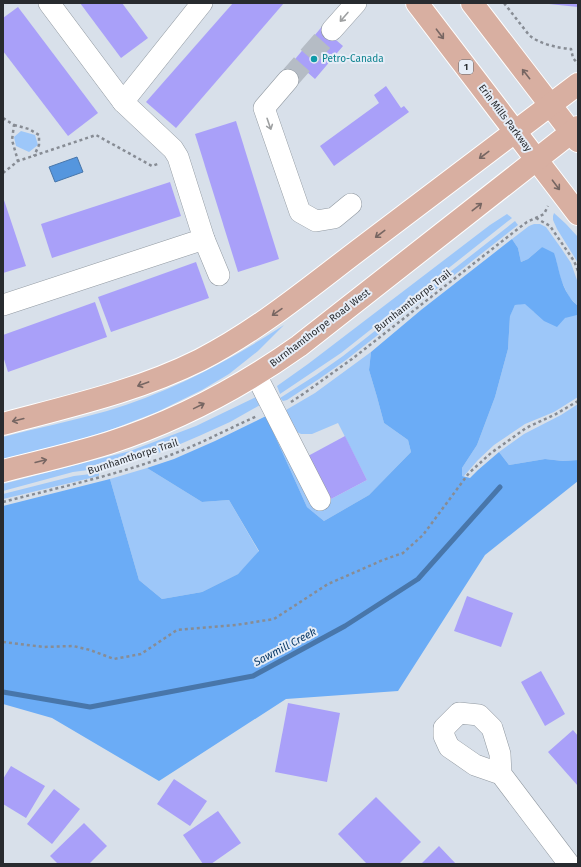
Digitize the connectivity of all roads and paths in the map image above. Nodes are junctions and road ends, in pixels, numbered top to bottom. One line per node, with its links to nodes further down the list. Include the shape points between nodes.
1 (49, 3): 11 (street)
2 (202, 3): 11 (street)
3 (356, 3): 7 (street, one-way to 7)
4 (416, 3): 15 (main road, Erin Mills Parkway / 1, one-way to 15)
5 (472, 3): 12 (main road, one-way to 5)
6 (504, 3): 8 (path, via 533,40 558,48 571,49)
7 (332, 30)
8 (578, 64)
9 (288, 80): 22 (street, one-way to 22, via 264,108 300,212 316,221 334,218)
10 (578, 84): 12 (main road)
11 (123, 102): 18 (street, via 167,142)
12 (550, 105): 15 (main road); 16 (main road)
13 (3, 118): 14 (path)
14 (14, 125): 17 (path, via 30,129 39,135 39,145); 20 (path, via 12,140)
15 (515, 132): 19 (main road, Erin Mills Parkway / 1); 34 (main road, one-way to 34, via 277,312 219,350 179,370 120,392)
16 (576, 134): 19 (main road, Burnhamthorpe Road West)
17 (34, 156): 18 (path, via 96,135 152,166); 20 (path)
18 (178, 157): 26 (street)
19 (537, 160): 24 (main road, Erin Mills Parkway / 1, one-way to 24); 30 (main road, Burnhamthorpe Road West, one-way to 19, via 299,346)
20 (18, 161): 21 (path)
21 (3, 173)
22 (351, 204)
23 (547, 206): 25 (path, Burnhamthorpe Trail, via 544,214)
24 (578, 214)
25 (535, 218): 27 (path, via 550,226); 32 (path, Burnhamthorpe Trail, via 352,360)
26 (204, 240): 28 (street); 29 (street)
27 (578, 271)
28 (219, 275)
29 (3, 305)
30 (256, 375): 35 (main road, Burnhamthorpe Road West, one-way to 30, via 86,450 136,433 186,412); 36 (street)
31 (578, 401): 38 (path, via 526,428 491,452 469,473 423,535 403,553 328,584 274,619 177,630 141,654 114,659 73,646 44,647)
32 (286, 405)
33 (263, 413): 37 (path, Burnhamthorpe Trail, via 166,457 115,474)
34 (3, 424)
35 (3, 471)
36 (320, 500)
37 (3, 502)
38 (3, 642)
39 (501, 774): 40 (street)
40 (569, 864)

